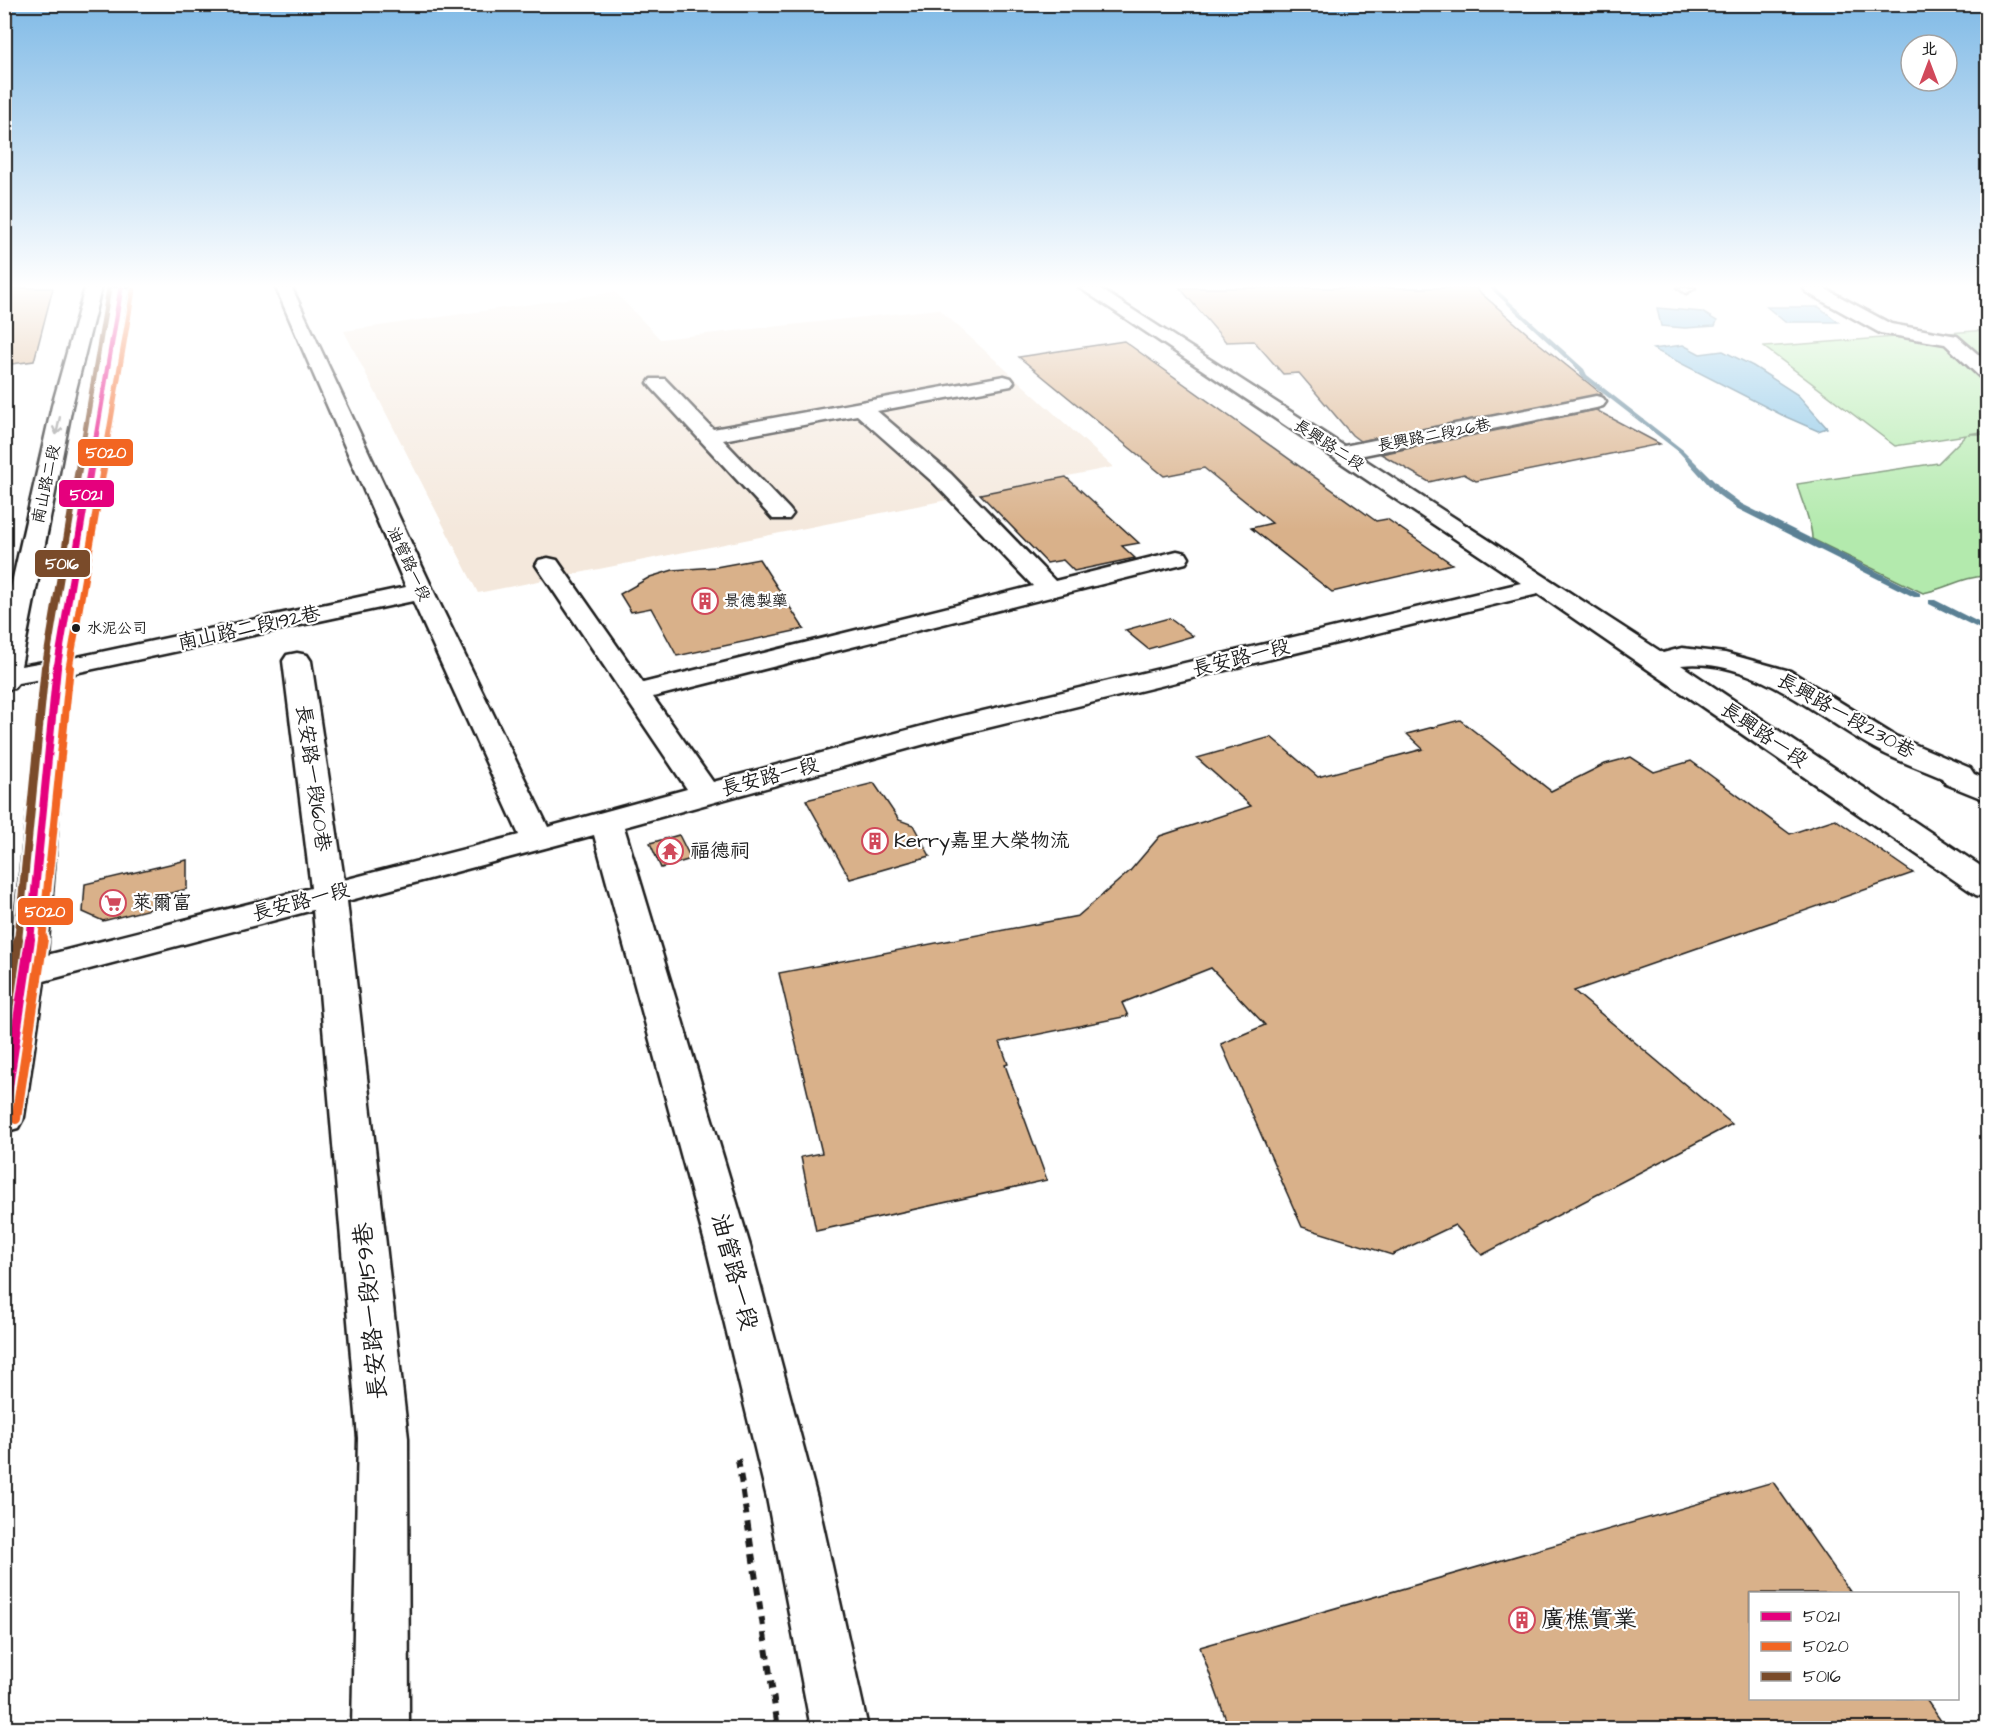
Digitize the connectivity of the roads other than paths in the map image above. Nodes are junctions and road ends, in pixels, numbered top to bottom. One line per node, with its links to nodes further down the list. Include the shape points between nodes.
1 (72, 369): 20 (street, 南山路二段, one-way to 20)
2 (108, 369): 19 (street)
3 (321, 369): 16 (street, 油管路一段)
4 (1213, 369): 10 (street, 長興路二段)
5 (1004, 381): 8 (street)
6 (658, 383): 9 (street)
7 (1596, 402): 10 (street, 長興路二段26巷)
8 (861, 408): 9 (street); 15 (street, via 943,479)
9 (709, 436): 11 (street)
10 (1343, 453): 14 (street, 長興路二段)
11 (781, 514)
12 (1177, 558): 15 (street)
13 (548, 565): 21 (street)
14 (1539, 586): 18 (street, 長興路一段); 24 (street, 長安路一段, via 945,729)
15 (1050, 590): 21 (street)
16 (422, 592): 19 (street, 南山路二段192巷); 26 (street, 油管路一段)
17 (297, 661): 28 (street, 長安路一段160巷)
18 (1660, 663): 22 (street, 長興路一段230巷, via 1682,656 1725,661 1780,677 1885,742); 27 (street, 長興路一段)
19 (56, 679): 20 (street, 南山路二段192巷); 29 (street)
20 (5, 686)
21 (635, 693): 24 (street)
22 (1973, 771): 23 (street, 長興路一段230巷, via 1957,778)
23 (1988, 792)
24 (706, 794): 25 (street, 長安路一段)
25 (606, 821): 26 (street, 長安路一段); 32 (street, 油管路一段, via 728,1246 792,1498)
26 (538, 840): 28 (street, 長安路一段)
27 (1988, 887)
28 (329, 895): 29 (street, 長安路一段); 31 (street, 長安路一段159巷, via 383,1438)
29 (16, 977): 30 (street)
30 (4, 1117)
31 (380, 1728)
32 (840, 1728)

